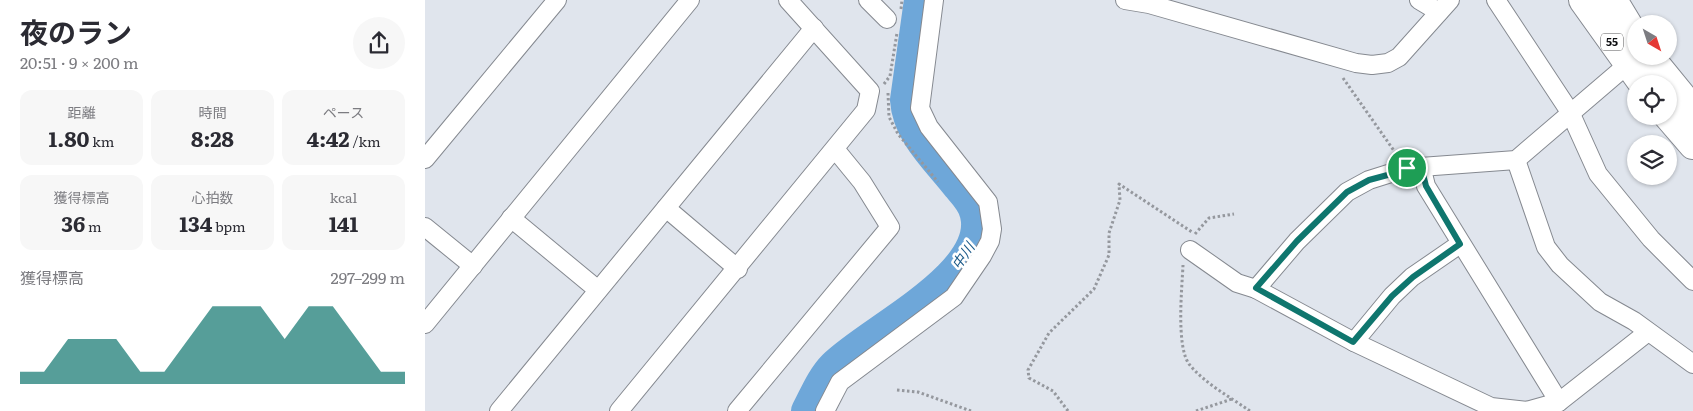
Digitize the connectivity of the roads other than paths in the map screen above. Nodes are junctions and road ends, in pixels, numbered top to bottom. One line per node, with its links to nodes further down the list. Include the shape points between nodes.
1 (557, 0): 21 (street)
2 (690, 0): 25 (street)
3 (788, 0): 14 (street)
4 (868, 0): 12 (street)
5 (935, 0): 42 (street, via 920,108 929,128 988,202 992,229 990,241 954,297 840,382)
6 (1125, 0): 11 (street, via 1326,56 1371,65 1388,63 1399,57)
7 (1419, 0): 11 (street)
8 (1495, 0): 17 (street)
9 (1583, 0): 15 (main road, 55)
10 (1613, 0): 13 (main road, 55)
11 (1445, 6)
12 (895, 22)
13 (1627, 23)
14 (814, 28): 20 (street, via 876,88 866,110); 24 (street)
15 (1640, 68): 16 (main road, 55); 17 (street)
16 (1693, 110)
17 (1570, 112): 22 (street); 31 (street, via 1599,174 1651,240)
18 (1676, 125): 19 (main road)
19 (1693, 145)
20 (835, 149): 30 (street); 41 (street, via 862,182 890,227)
21 (425, 159)
22 (1515, 160): 23 (street); 35 (street, via 1546,247 1560,265 1600,302)
23 (1414, 167): 28 (street); 32 (street, via 1369,180 1347,192 1297,241)
24 (665, 208): 30 (street); 33 (street)
25 (511, 218): 29 (street); 33 (street)
26 (425, 227): 29 (street)
27 (1193, 242): 32 (street, via 1237,283)
28 (1460, 244): 36 (street, via 1392,296); 38 (street)
29 (473, 266): 34 (street)
30 (738, 269): 40 (street)
31 (1693, 281)
32 (1256, 288): 36 (street)
33 (598, 290): 39 (street)
34 (425, 324)
35 (1648, 332): 37 (street); 38 (street)
36 (1353, 342): 38 (street, via 1491,408 1527,411)
37 (1693, 364)
38 (1559, 402)
39 (499, 411)
40 (619, 411)
41 (737, 411)
42 (825, 411)

